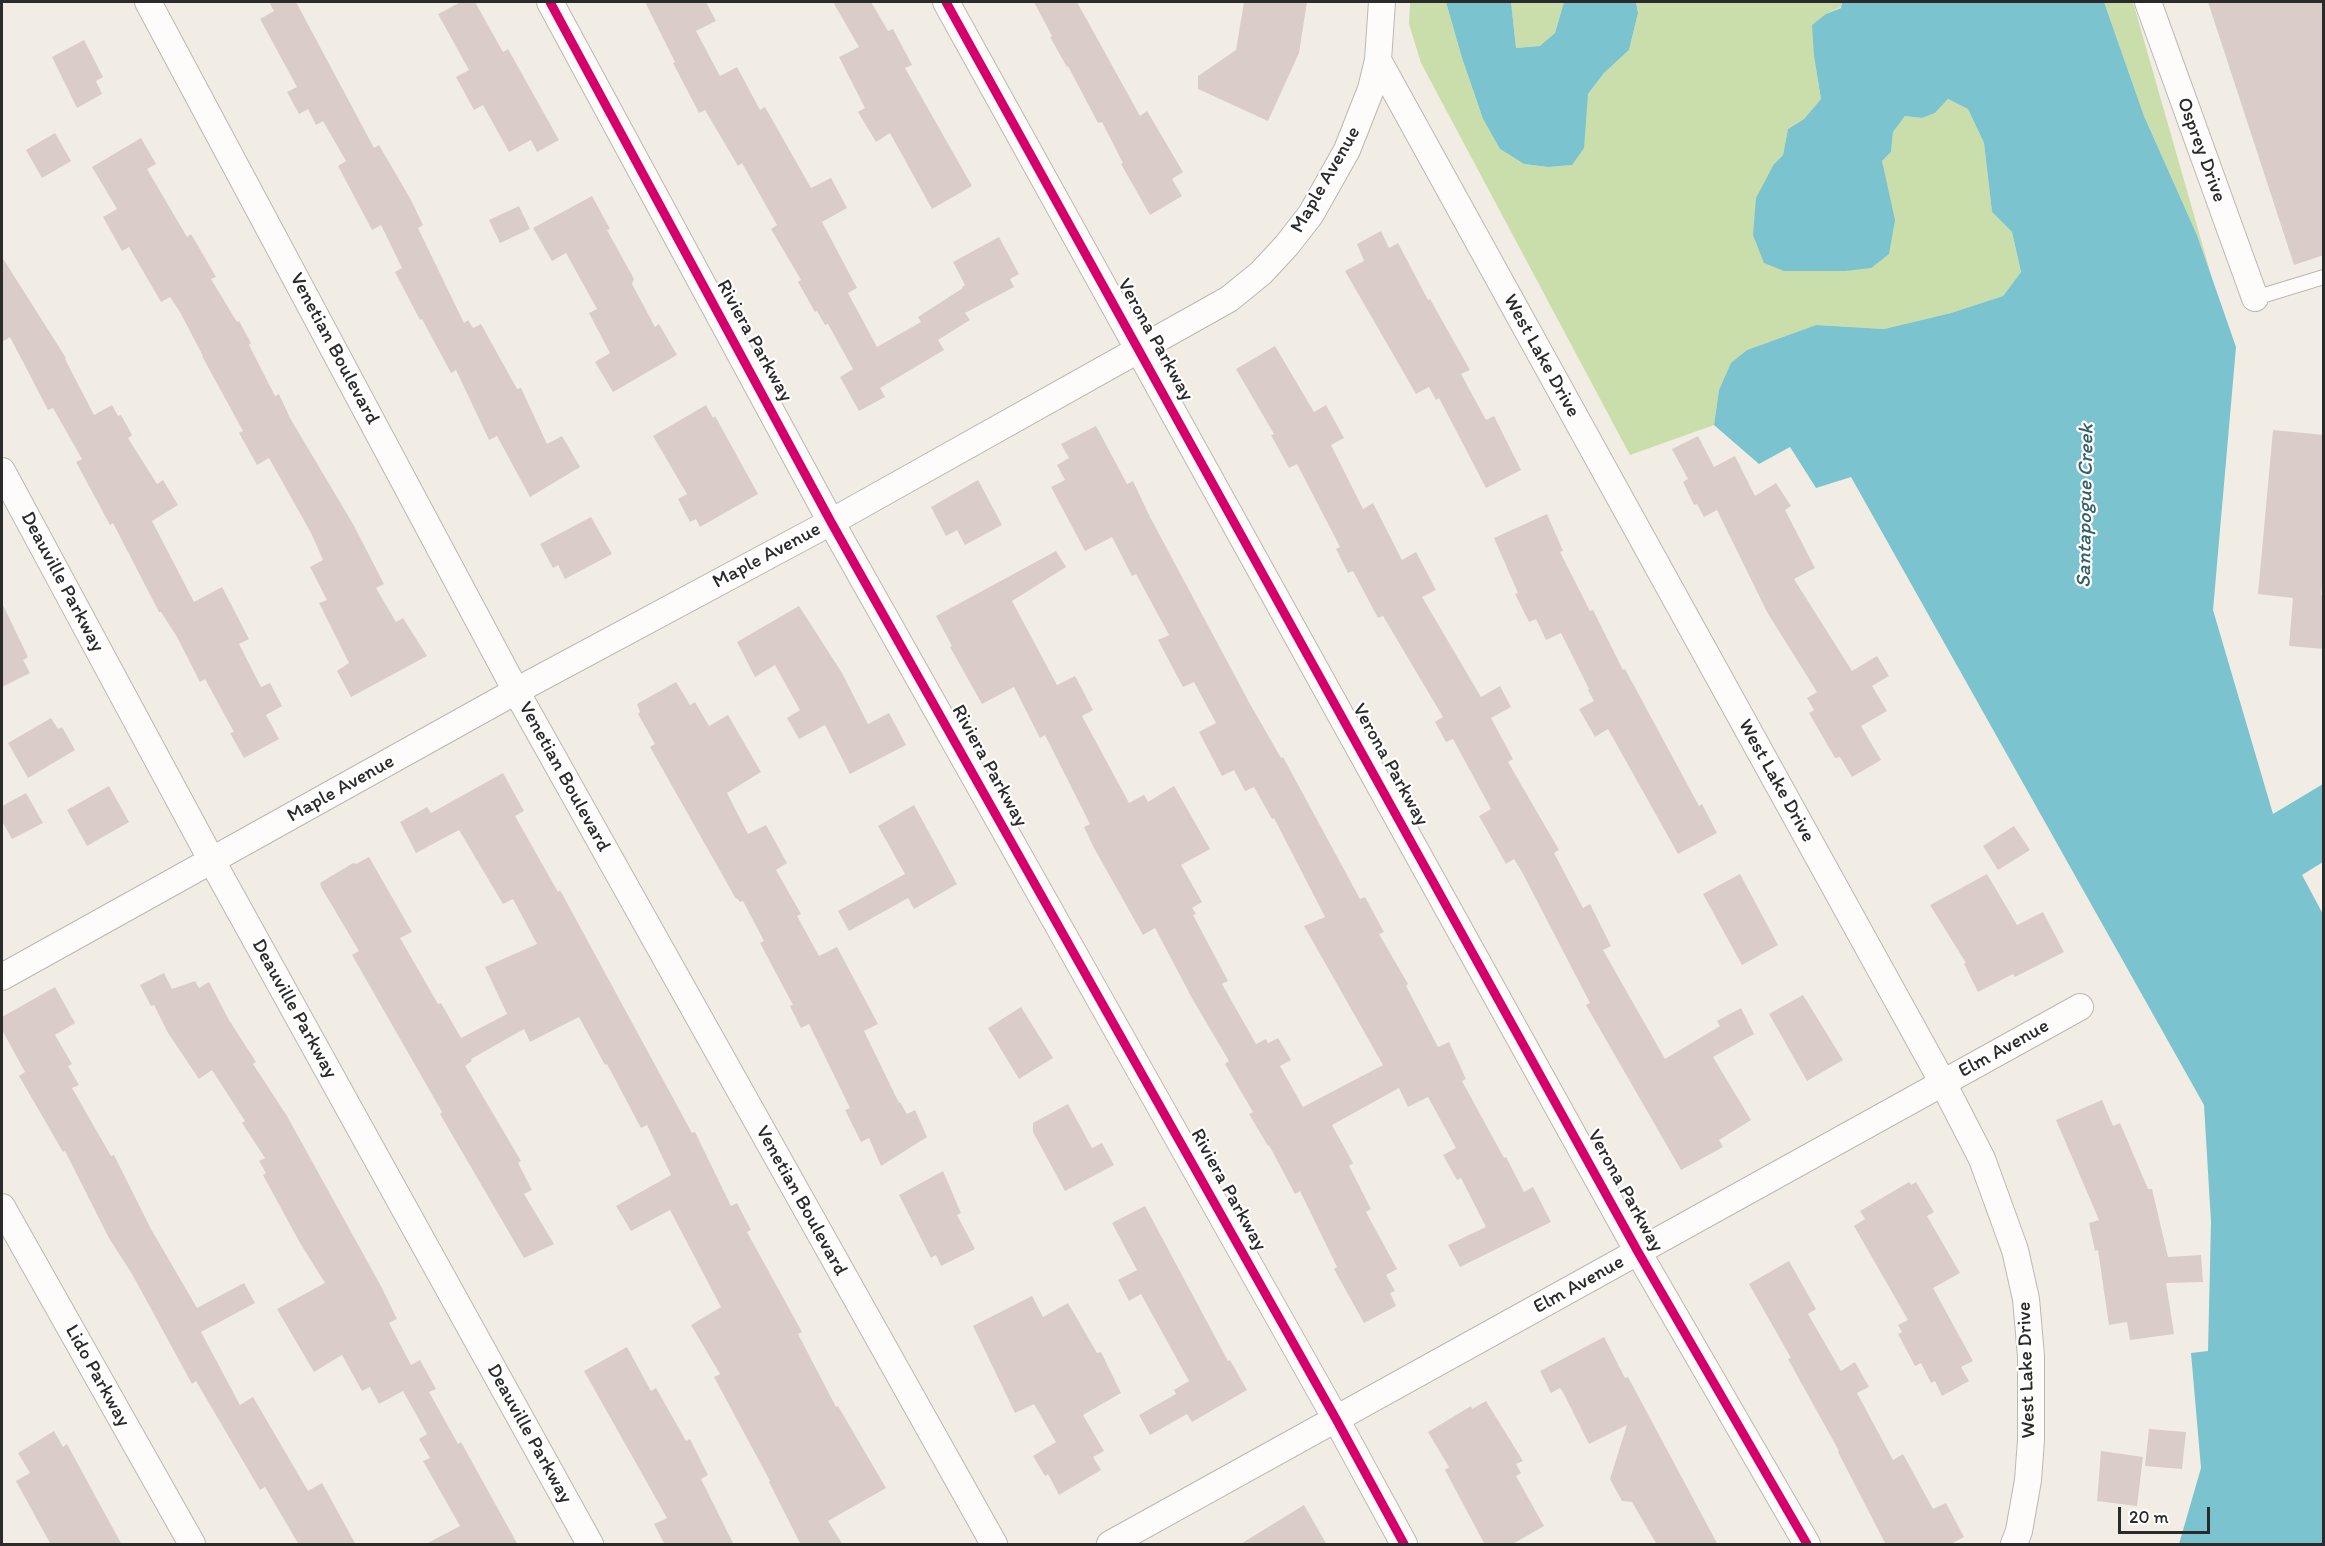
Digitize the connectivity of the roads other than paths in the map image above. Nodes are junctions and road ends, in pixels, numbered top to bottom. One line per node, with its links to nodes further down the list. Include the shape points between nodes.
1 (148, 2): 12 (street, Venetian Boulevard)
2 (550, 2): 11 (street, Riviera Parkway)
3 (946, 2): 9 (street, Verona Parkway)
4 (1383, 2): 6 (street, Maple Avenue)
5 (2148, 2): 8 (street, Osprey Drive)
6 (1378, 60): 9 (street, Maple Avenue, via 1347,150 1311,214 1287,245 1229,299); 16 (street, West Lake Drive)
7 (2324, 277): 8 (lane)
8 (2255, 298)
9 (1141, 350): 11 (street, Maple Avenue); 18 (street, Verona Parkway)
10 (2, 471): 13 (street, Deauville Parkway)
11 (831, 522): 12 (street, Maple Avenue); 19 (street, Riviera Parkway)
12 (516, 691): 13 (street, Maple Avenue); 22 (street, Venetian Boulevard)
13 (213, 861): 14 (street, Maple Avenue); 21 (street, Deauville Parkway)
14 (2, 977)
15 (2080, 1007): 16 (street, Elm Avenue)
16 (1943, 1083): 18 (street, Elm Avenue); 26 (street, West Lake Drive, via 1982,1159 2003,1213 2016,1250 2025,1299 2031,1356 2031,1440 2028,1480)
17 (2, 1207): 20 (street, Lido Parkway)
18 (1638, 1252): 19 (street, Elm Avenue); 25 (street, Verona Parkway)
19 (1336, 1419): 23 (street, Elm Avenue); 24 (street, Riviera Parkway)
20 (192, 1545)
21 (590, 1545)
22 (994, 1545)
23 (1110, 1545)
24 (1404, 1545)
25 (1807, 1545)
26 (2014, 1545)

